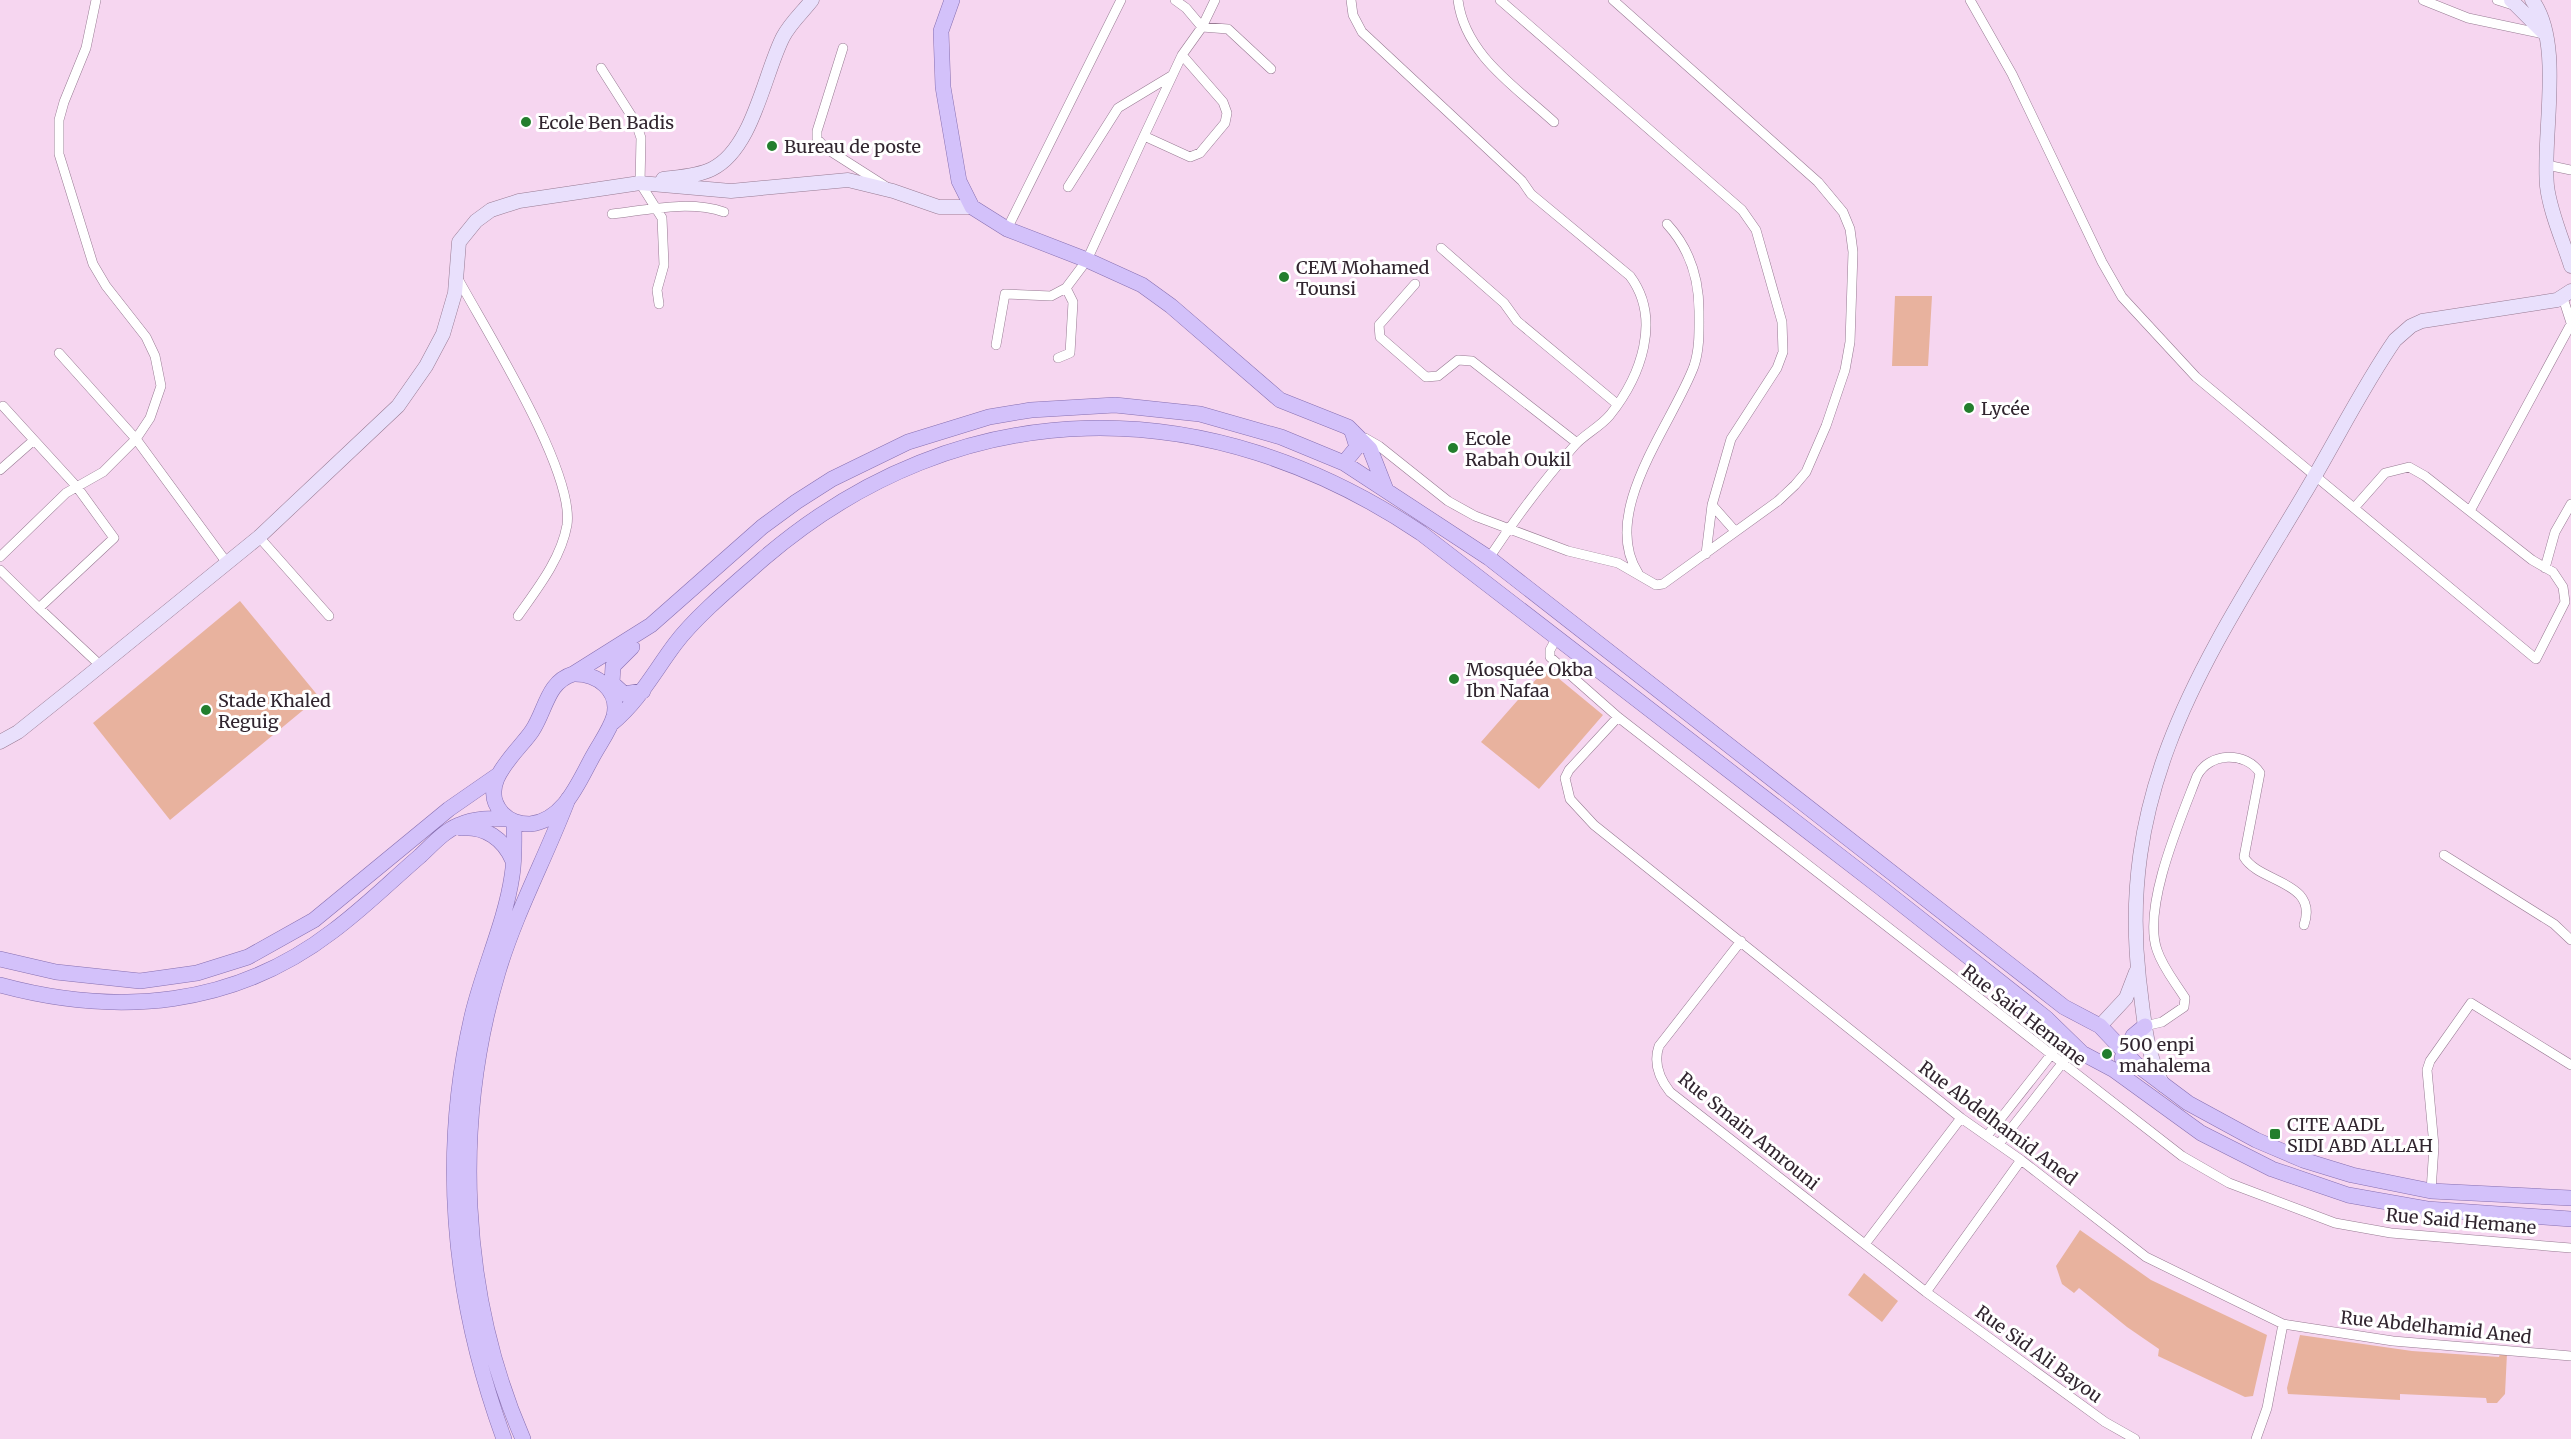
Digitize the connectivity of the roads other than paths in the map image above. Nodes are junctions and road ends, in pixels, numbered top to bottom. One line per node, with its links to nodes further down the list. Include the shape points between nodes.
1 (96, 0): 51 (street, via 86,48 64,102 59,154 93,264 146,337 160,372 158,400)
2 (812, 0): 27 (street, via 782,39 731,155 702,173)
3 (952, 0): 30 (main road, via 941,31 943,87 959,181)
4 (1121, 0): 35 (street)
5 (1174, 0): 16 (street)
6 (1215, 0): 16 (street)
7 (1351, 0): 48 (street, via 1362,32 1532,194 1630,276 1641,291 1646,339 1636,370)
8 (1458, 0): 23 (street, via 1464,26 1476,49)
9 (1500, 0): 60 (street, via 1742,210 1756,230 1782,322 1783,352 1731,440)
10 (1613, 0): 65 (street, via 1832,195 1850,229 1854,252 1850,342 1826,426 1806,472 1795,485)
11 (1970, 0): 56 (street, via 2012,74 2121,297 2196,377)
12 (2423, 0): 17 (street, via 2468,18)
13 (2497, 0): 14 (street)
14 (2513, 3): 15 (street); 17 (street)
15 (2536, 5): 17 (street)
16 (1202, 27): 19 (street); 21 (street, via 1228,29)
17 (2545, 34): 25 (street, via 2550,77)
18 (843, 48): 29 (street, via 817,139 826,149)
19 (1182, 55): 22 (street); 24 (street, via 1223,102 1225,123 1200,153 1190,157)
20 (601, 68): 27 (street, via 636,123 641,138)
21 (1271, 69)
22 (1171, 76): 24 (street); 28 (street, via 1118,108)
23 (1554, 122)
24 (1144, 136): 37 (street)
25 (2547, 165): 26 (street); 38 (street, via 2548,191)
26 (2571, 170)
27 (640, 183): 29 (street, via 731,191 848,180); 31 (street); 39 (street, via 519,201 491,210 464,234 457,251)
28 (1068, 188)
29 (893, 191): 30 (street, via 939,207)
30 (972, 207): 35 (main road)
31 (656, 208): 32 (street, via 710,207); 33 (street); 43 (street, via 663,231)
32 (724, 212)
33 (612, 214)
34 (1667, 224): 73 (street, via 1687,249 1695,272 1699,340 1687,383 1645,465 1630,513 1626,546)
35 (1007, 229): 37 (main road)
36 (1441, 248): 48 (street, via 1504,303 1517,321)
37 (1087, 260): 41 (street); 50 (main road, via 1142,285 1171,306 1280,400)
38 (2571, 266)
39 (457, 277): 66 (street, via 438,345 398,406); 76 (street, via 534,418 559,471 567,499 567,524 560,549)
40 (1415, 284): 53 (street, via 1379,325 1380,337 1426,377 1438,376 1458,360 1472,361)
41 (1066, 288): 45 (street, via 1051,296 1005,294); 47 (street, via 1072,302 1070,353)
42 (2567, 294): 44 (street); 56 (street, via 2434,318 2403,332 2390,347)
43 (659, 304)
44 (2571, 323): 62 (street)
45 (996, 345)
46 (58, 353): 51 (street)
47 (1058, 358)
48 (1617, 404): 53 (street, via 1604,421)
49 (3, 406): 52 (street)
50 (1352, 430): 54 (main road, via 1357,447); 58 (main road, via 1370,449); 64 (street, via 1380,446 1448,501 1475,516)
51 (136, 439): 57 (street, via 103,472); 70 (street)
52 (34, 440): 55 (street); 57 (street)
53 (1577, 442): 64 (street)
54 (1344, 463): 58 (main road); 77 (main road, via 1241,424 1158,408 1073,406 989,417 908,442 832,479 762,527)
55 (0, 470)
56 (2316, 474): 61 (street); 96 (street, via 2230,616 2196,680 2160,767 2140,846 2136,905)
57 (77, 487): 68 (street); 74 (street, via 114,538)
58 (1385, 488): 63 (main road); 69 (main road)
59 (2571, 504): 71 (street, via 2555,532)
60 (1712, 505): 65 (street); 67 (street)
61 (2355, 507): 62 (street, via 2385,473 2409,467); 71 (street, via 2536,659 2565,602 2563,587 2553,572)
62 (2470, 512): 71 (street)
63 (1395, 515): 78 (main road); 81 (main road, via 1304,469 1245,449 1175,433 1079,428 983,441 894,474 799,531 760,561 684,633)
64 (1510, 527): 69 (street); 73 (street, via 1568,551 1618,563)
65 (1735, 531): 67 (street)
66 (259, 537): 70 (street); 75 (street)
67 (1706, 554): 73 (street, via 1663,584 1656,585)
68 (0, 557)
69 (1489, 558): 98 (main road)
70 (227, 563): 79 (street)
71 (2545, 568)
72 (0, 570): 74 (street)
73 (1638, 574)
74 (39, 608): 79 (street)
75 (329, 616)
76 (518, 616)
77 (651, 625): 80 (main road); 81 (main road, via 610,670 612,682 620,692)
78 (1557, 638): 82 (street, Rue Said Hemane, via 1550,657); 101 (main road, via 1880,887)
79 (101, 666): 84 (street)
80 (573, 674): 83 (main road, via 596,677 608,688 614,702); 85 (main road, via 553,686 534,728)
81 (643, 691): 83 (main road)
82 (1618, 717): 92 (street, Rue Abdelhamid Aned, via 1569,770 1565,778 1570,799 1594,825); 103 (street, Rue Said Hemane)
83 (611, 724): 86 (main road)
84 (0, 742)
85 (498, 775): 87 (main road, via 496,804); 95 (main road, via 449,809 314,920 248,957 197,973 140,981 56,972)
86 (568, 799): 87 (main road, via 541,821 528,824); 94 (main road)
87 (511, 820): 88 (main road, via 474,820); 90 (main road)
88 (447, 832): 90 (main road, via 467,828 487,832 504,845); 97 (main road, via 314,944 274,968 230,985 166,1000 109,1004 53,998)
89 (2444, 855): 93 (street, via 2554,924)
90 (513, 863): 94 (main road)
91 (2304, 925): 100 (street, via 2307,916 2300,895 2248,864 2244,857 2260,773 2248,762 2214,758 2197,776 2167,856 2156,910 2157,949 2185,998 2184,1007 2163,1022)
92 (1741, 940): 108 (street, Rue Abdelhamid Aned); 116 (street, Rue Smain Amrouni, via 1659,1046 1657,1069 1670,1092)
93 (2571, 940)
94 (500, 941): 121 (main road, via 460,1070 453,1180 460,1266 470,1325); 122 (main road, via 474,1080 470,1196 472,1236 486,1322)
95 (0, 959)
96 (2138, 967): 99 (street, via 2126,998); 100 (street)
97 (0, 985)
98 (2077, 1014): 99 (main road); 101 (main road, via 2064,1021)
99 (2100, 1026): 102 (main road)
100 (2145, 1026): 102 (main road, via 2133,1036); 107 (street, via 2151,1060)
101 (2067, 1038): 103 (street); 104 (street); 106 (main road)
102 (2125, 1052): 106 (main road, via 2116,1063); 107 (main road)
103 (2050, 1056): 104 (street, Rue Said Hemane); 109 (street)
104 (2061, 1065): 110 (street); 117 (street, Rue Said Hemane, via 2201,1167 2229,1183 2336,1223 2391,1233)
105 (2571, 1065): 112 (street, via 2471,1003 2427,1070 2434,1146)
106 (2106, 1066): 114 (main road, via 2201,1132 2272,1169 2348,1195)
107 (2165, 1088): 112 (main road, via 2233,1129 2287,1154 2352,1175)
108 (1961, 1118): 109 (street, Rue Abdelhamid Aned); 116 (street)
109 (1987, 1136): 110 (street, Rue Abdelhamid Aned)
110 (1999, 1144): 111 (street, Rue Abdelhamid Aned)
111 (2021, 1160): 118 (street); 119 (street, Rue Abdelhamid Aned, via 2146,1257)
112 (2431, 1191): 113 (main road); 114 (main road)
113 (2571, 1198)
114 (2427, 1209): 115 (main road)
115 (2571, 1220)
116 (1865, 1244): 118 (street, Rue Smain Amrouni)
117 (2571, 1248)
118 (1926, 1292): 123 (street, Rue Sid Ali Bayou, via 2105,1422)
119 (2283, 1324): 120 (street, Rue Abdelhamid Aned, via 2393,1341); 124 (street, via 2267,1408)
120 (2571, 1356)
121 (504, 1439)
122 (523, 1439)
123 (2135, 1439)
124 (2256, 1439)

